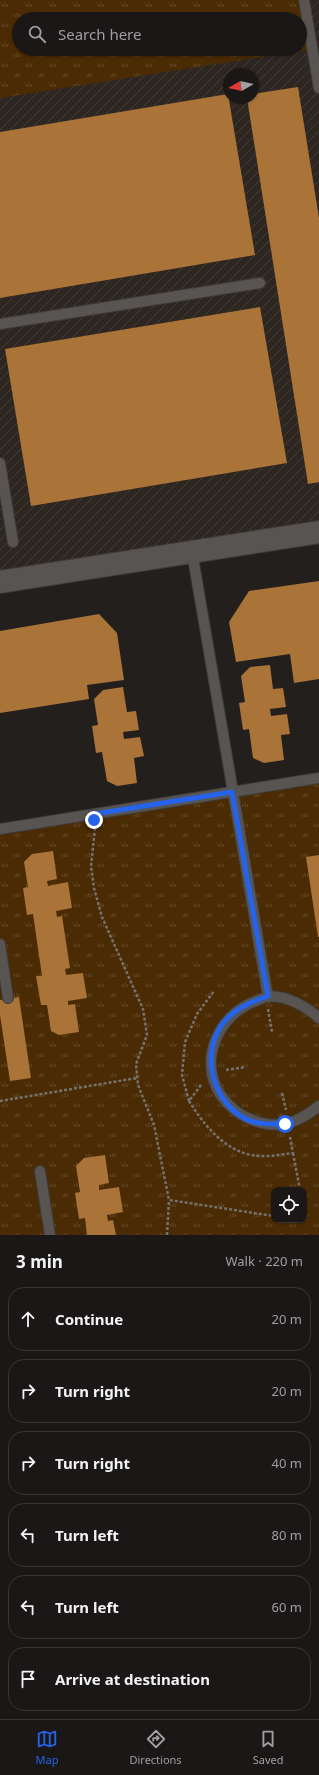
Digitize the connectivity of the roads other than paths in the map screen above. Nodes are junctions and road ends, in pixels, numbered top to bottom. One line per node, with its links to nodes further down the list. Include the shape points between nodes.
1 (304, 0): 2 (lane)
2 (306, 12)
3 (307, 18): 4 (lane)
4 (319, 88)
5 (260, 283): 6 (lane)
6 (0, 324)
7 (0, 463): 9 (lane)
8 (319, 532): 10 (street)
9 (13, 542)
10 (192, 552): 11 (street); 13 (lane)
11 (0, 582)
12 (319, 778): 13 (lane)
13 (232, 792): 14 (lane); 16 (lane)
14 (0, 829)
15 (0, 944): 17 (lane)
16 (267, 997): 18 (lane, via 289,1000 309,1009); 19 (lane, via 248,1004 232,1014 219,1029 212,1048 211,1068 216,1087 227,1105 244,1118 264,1124 288,1123 305,1117)
17 (8, 998)
18 (319, 1018)
19 (319, 1106)
20 (40, 1171): 21 (lane)
21 (50, 1235)

